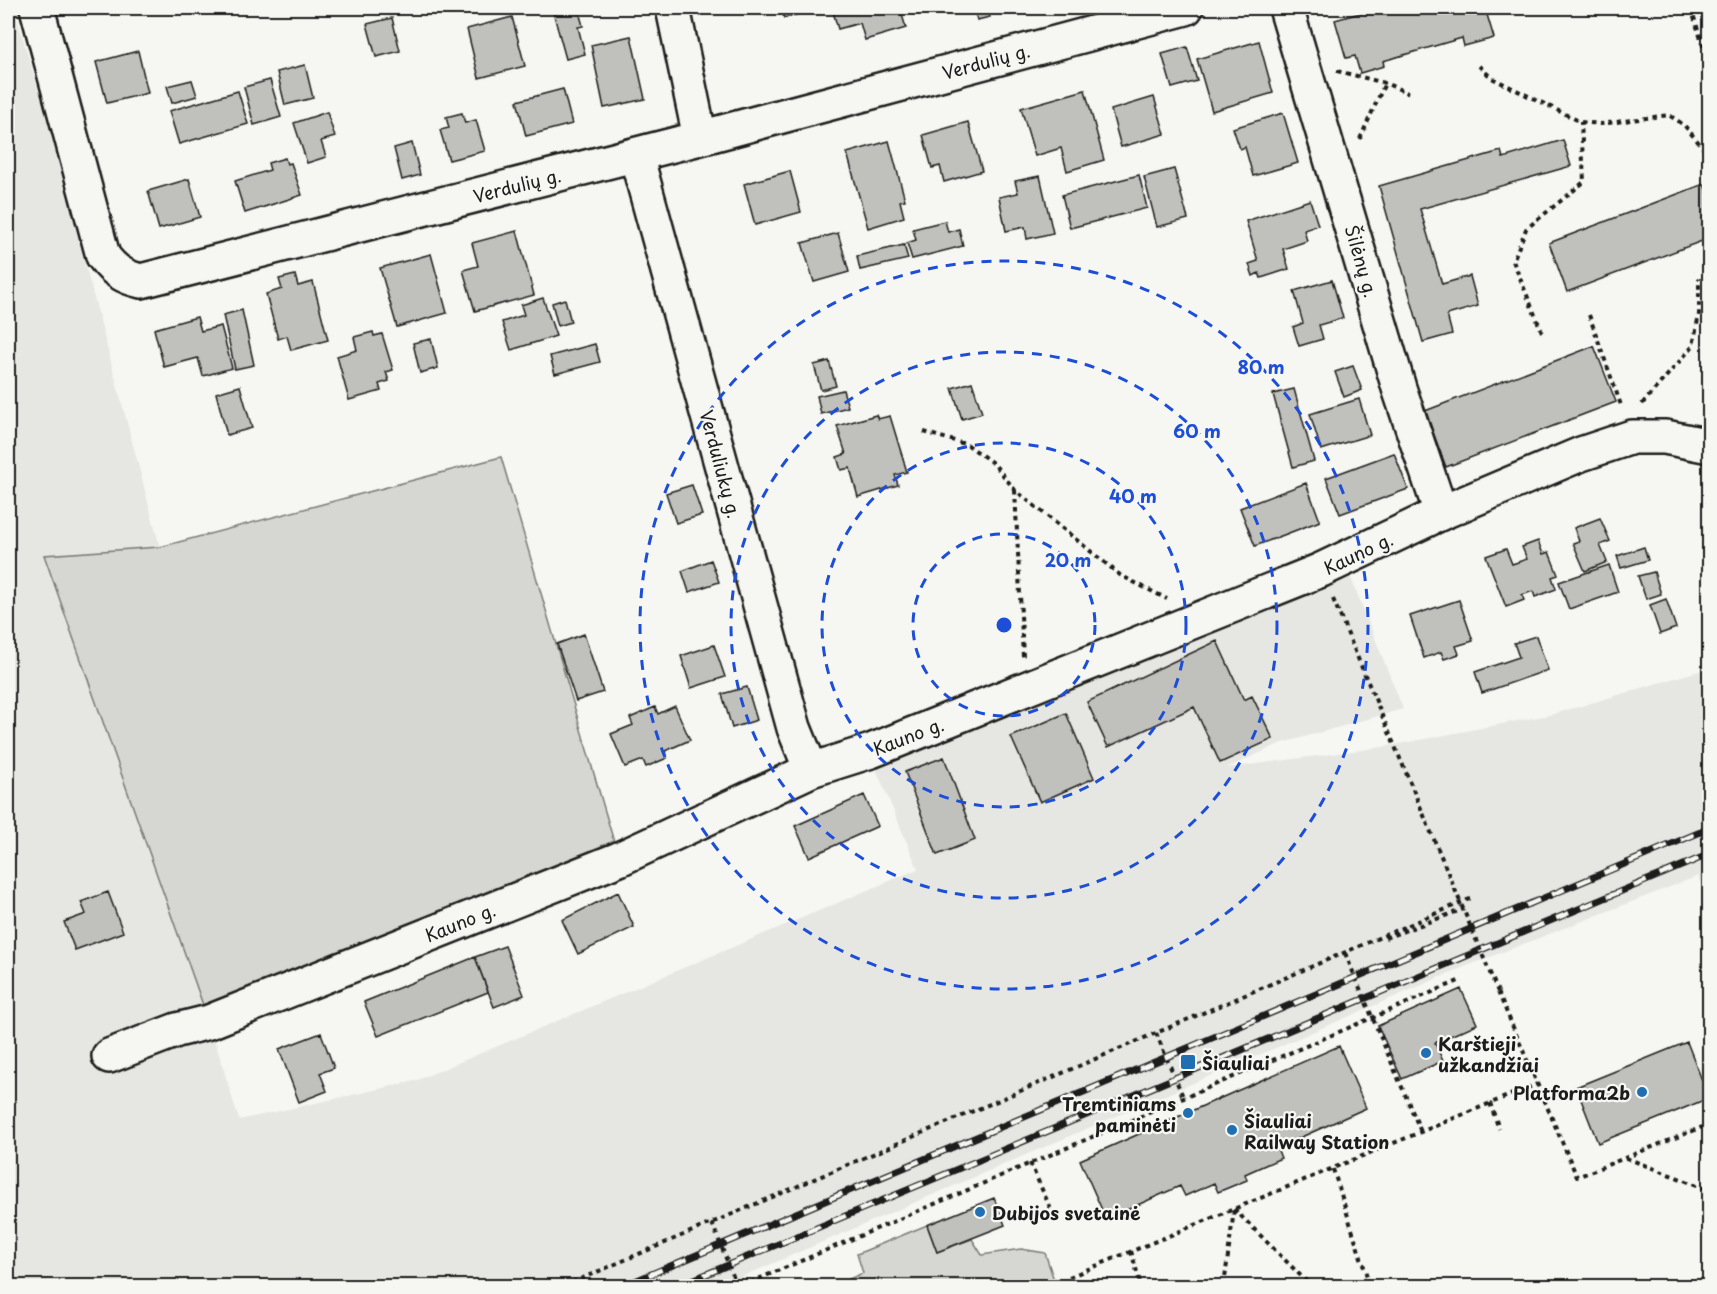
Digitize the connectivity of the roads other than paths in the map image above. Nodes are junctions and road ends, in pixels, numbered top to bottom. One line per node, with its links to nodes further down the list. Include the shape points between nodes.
1 (37, 8): 6 (street, Verdulių g., via 104,256 124,277 141,281)
2 (673, 8): 5 (street)
3 (1186, 8): 5 (street, Verdulių g.)
4 (1286, 8): 8 (street, Šilėnų g., via 1399,388)
5 (700, 138): 6 (street, Verdulių g.)
6 (636, 155): 9 (street, Verduliukų g., via 794,728)
7 (1710, 446): 8 (street, Kauno g., via 1665,437 1632,437)
8 (1441, 513): 9 (street, Kauno g., via 1321,570 1196,622 871,752)
9 (811, 770): 10 (street, Kauno g., via 619,859 210,1022)
10 (108, 1056)

